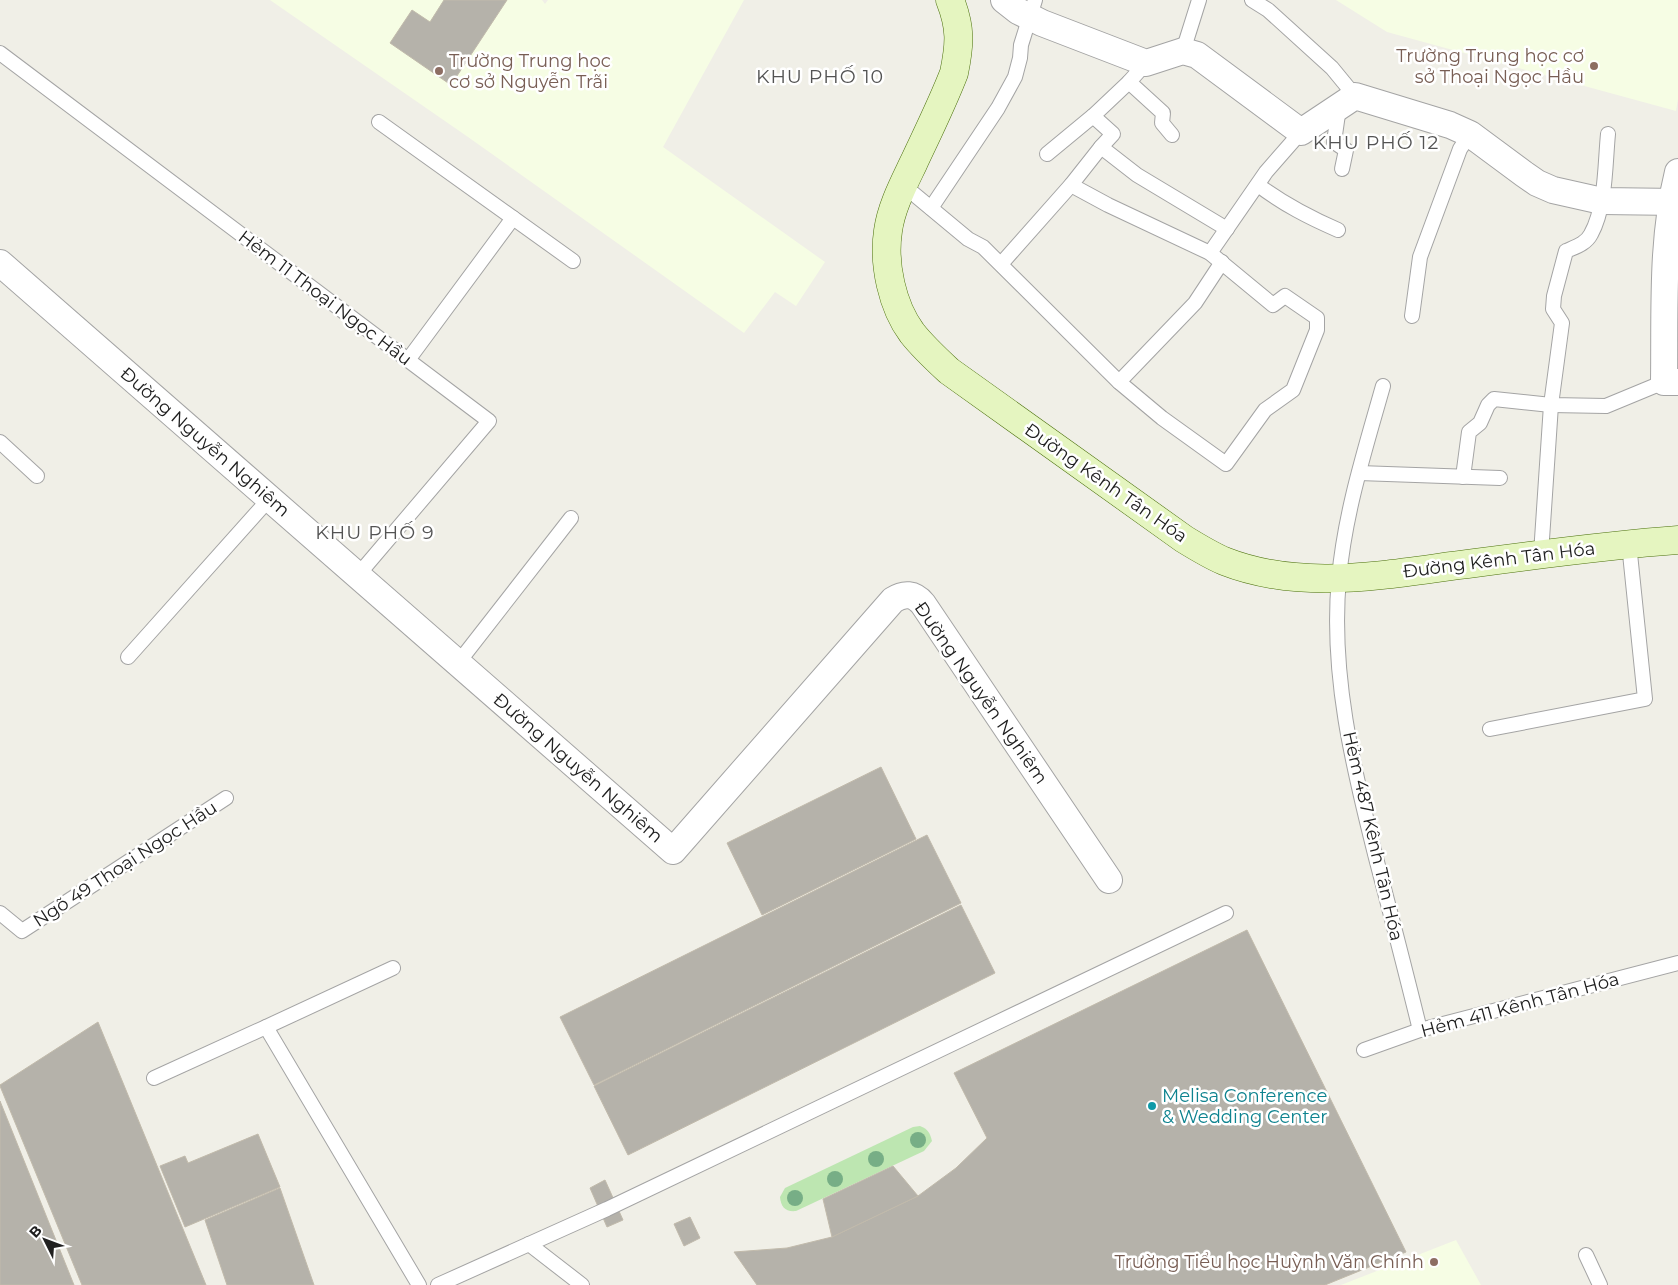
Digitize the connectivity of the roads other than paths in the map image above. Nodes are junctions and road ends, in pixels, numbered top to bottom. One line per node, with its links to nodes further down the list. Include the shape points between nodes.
1 (950, 0): 22 (street, Đường Kênh Tân Hóa, via 959,30 954,74)
2 (1004, 0): 5 (street, via 1018,11)
3 (1199, 0): 6 (lane)
4 (1252, 0): 9 (lane, via 1268,10 1332,68)
5 (1032, 8): 8 (street); 25 (lane, via 1014,77 998,108)
6 (1183, 52): 8 (street); 12 (street, via 1197,55)
7 (0, 53): 35 (lane, Hẻm 11 Thoại Ngọc Hầu)
8 (1138, 73): 10 (lane); 15 (lane, via 1163,113 1162,123)
9 (1347, 101): 12 (street); 13 (street, via 1450,125); 18 (lane, via 1334,142 1346,150)
10 (1093, 116): 16 (lane, via 1113,134); 17 (lane)
11 (379, 122): 26 (lane)
12 (1301, 132): 21 (lane)
13 (1470, 134): 23 (street, via 1537,183); 34 (lane, via 1460,149 1420,257)
14 (1608, 134): 23 (lane)
15 (1172, 135)
16 (1101, 147): 20 (lane); 27 (lane, via 1137,175)
17 (1047, 154)
18 (1342, 169)
19 (1678, 172): 24 (street)
20 (1071, 185): 29 (lane); 33 (lane)
21 (1258, 185): 27 (lane); 28 (lane, via 1302,214)
22 (903, 186): 25 (lane); 51 (street, Đường Kênh Tân Hóa, via 888,231 890,285 911,332 949,371 1203,551 1238,566 1271,574)
23 (1602, 201): 24 (street); 39 (lane, via 1591,235 1582,245 1566,251 1556,288 1553,309 1562,323)
24 (1674, 202): 37 (street, via 1665,259)
25 (931, 208): 33 (lane, via 968,239 984,247)
26 (513, 218): 30 (lane); 35 (lane)
27 (1227, 229): 29 (lane)
28 (1338, 230)
29 (1210, 253): 31 (lane)
30 (573, 261)
31 (1222, 262): 36 (lane, via 1195,303); 36 (lane, via 1273,305 1284,296 1316,318 1317,330 1293,390 1265,410 1226,464)
32 (0, 263): 45 (street, Đường Nguyễn Nghiêm)
33 (1001, 264): 36 (lane)
34 (1412, 316)
35 (408, 360): 50 (lane, Hẻm 11 Thoại Ngọc Hầu, via 489,421)
36 (1119, 382)
37 (1671, 382): 39 (lane, via 1606,406)
38 (1383, 386): 41 (lane, Hẻm 487 Kênh Tân Hóa)
39 (1551, 405): 43 (lane, via 1494,399 1480,423 1469,432); 49 (lane)
40 (0, 442): 42 (lane)
41 (1359, 473): 43 (lane); 51 (lane, Hẻm 487 Kênh Tân Hóa, via 1344,532)
42 (37, 476)
43 (1464, 477): 44 (lane)
44 (1500, 478)
45 (270, 498): 50 (street, Đường Nguyễn Nghiêm); 52 (lane)
46 (570, 518): 53 (lane)
47 (1678, 540): 48 (street, Đường Kênh Tân Hóa)
48 (1629, 544): 49 (street, Đường Kênh Tân Hóa); 54 (lane, via 1645,700)
49 (1541, 554): 51 (street, Đường Kênh Tân Hóa)
50 (358, 575): 53 (street, Đường Nguyễn Nghiêm)
51 (1339, 580): 62 (lane, Hẻm 487 Kênh Tân Hóa, via 1337,638 1354,768)
52 (128, 657)
53 (458, 663): 56 (street, Đường Nguyễn Nghiêm, via 673,851 893,600 905,594 913,596 923,604)
54 (1490, 730)
55 (226, 798): 57 (lane, Ngõ 49 Thoại Ngọc Hầu, via 22,931)
56 (1109, 880)
57 (0, 913)
58 (1226, 913): 65 (lane)
59 (1678, 963): 62 (lane, Hẻm 411 Kênh Tân Hóa)
60 (393, 968): 61 (lane)
61 (266, 1027): 64 (lane); 67 (lane)
62 (1420, 1030): 63 (lane, Hẻm 411 Kênh Tân Hóa)
63 (1364, 1050)
64 (154, 1078)
65 (529, 1244): 68 (lane); 69 (lane)
66 (1586, 1255): 70 (lane)
67 (419, 1285)
68 (438, 1285)
69 (582, 1285)
70 (1600, 1285)

